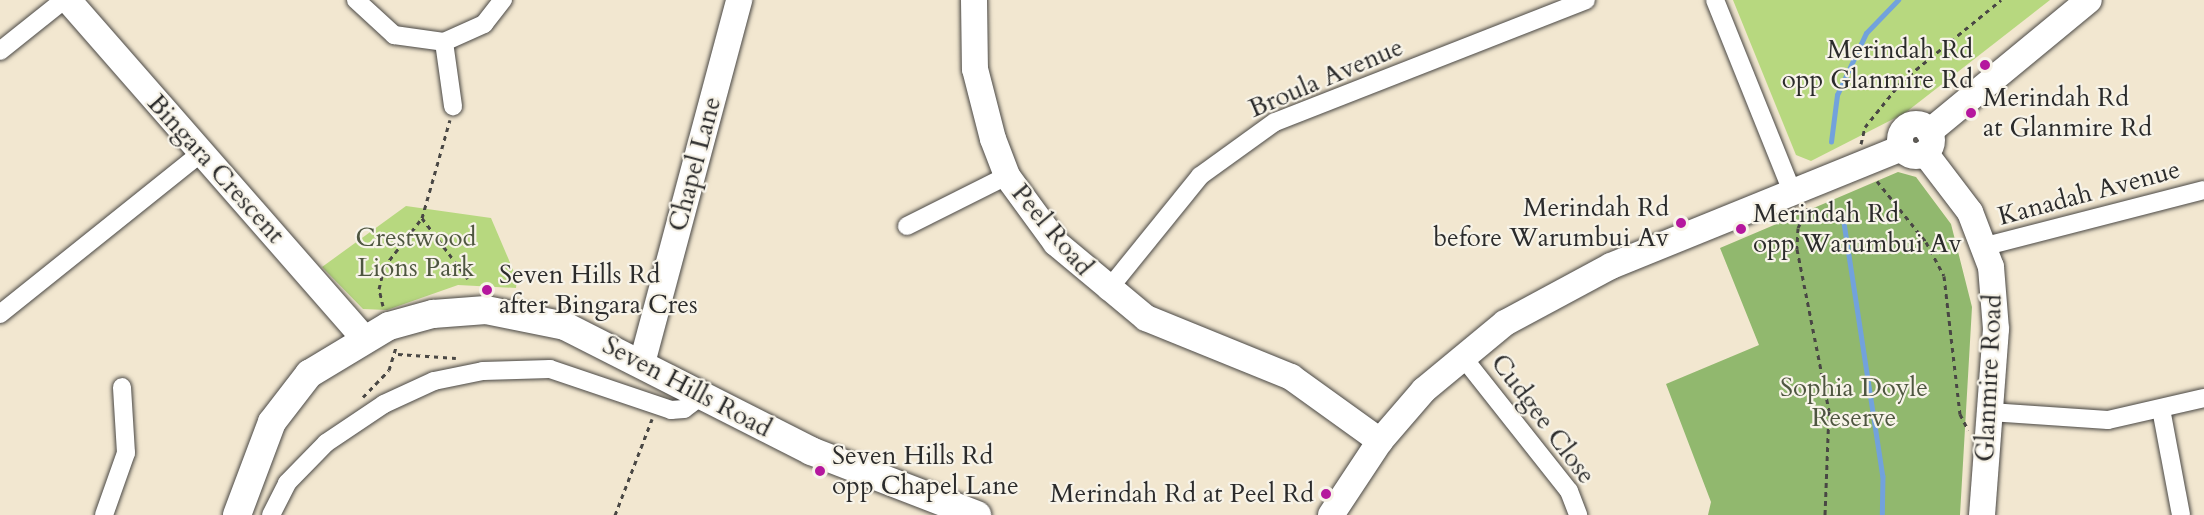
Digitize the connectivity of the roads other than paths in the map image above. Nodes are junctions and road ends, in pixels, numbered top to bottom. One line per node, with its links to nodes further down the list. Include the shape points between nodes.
1 (66, 0): 10 (street); 13 (street, Bingara Crescent)
2 (356, 0): 9 (street, via 394,35)
3 (503, 0): 9 (street, via 484,24)
4 (739, 0): 23 (street, Chapel Lane)
5 (974, 0): 14 (street, Peel Road, via 975,69)
6 (1586, 0): 19 (street, Broula Avenue, via 1275,122 1200,176)
7 (1715, 0): 16 (street)
8 (2089, 0): 12 (street)
9 (444, 42): 11 (street)
10 (0, 51)
11 (453, 106)
12 (1918, 144): 16 (street, via 1871,176); 18 (street, Glanmire Road, via 1961,199)
13 (201, 153): 20 (street); 21 (street, Bingara Crescent)
14 (1007, 176): 17 (street); 19 (street, Peel Road, via 1056,243)
15 (2204, 190): 18 (street, Kanadah Avenue)
16 (1792, 192): 22 (street, via 1583,278)
17 (907, 225)
18 (1986, 246): 28 (street, Glanmire Road, via 1996,308)
19 (1107, 291): 29 (street, Peel Road, via 1146,318 1291,377)
20 (0, 314)
21 (363, 338): 23 (main road, Seven Hills Road, via 433,314 512,312 565,326); 31 (main road, Seven Hills Road, via 309,375 282,406 262,443)
22 (1462, 356): 29 (street); 35 (street, Cudgee Close, via 1569,491)
23 (642, 363): 25 (main road, Seven Hills Road)
24 (122, 387): 30 (street, via 126,453)
25 (701, 396): 32 (street, via 684,409 670,410 550,369 483,370 434,381 384,404 326,443 287,483); 33 (main road, Seven Hills Road, via 811,451)
26 (2204, 398): 27 (street)
27 (2161, 409): 28 (street, via 2092,421); 37 (street)
28 (1990, 412): 36 (street, Glanmire Road)
29 (1380, 441): 34 (street)
30 (104, 515)
31 (237, 515)
32 (271, 515)
33 (977, 515)
34 (1330, 515)
35 (1578, 515)
36 (1982, 515)
37 (2181, 515)

